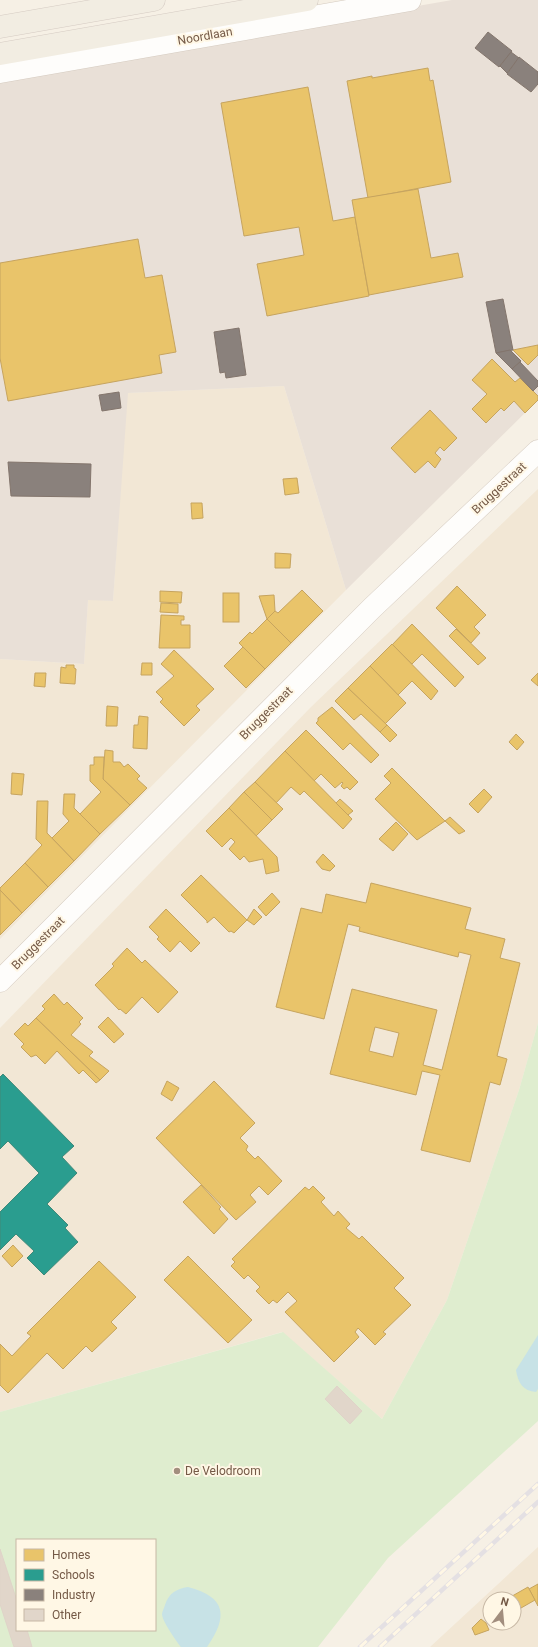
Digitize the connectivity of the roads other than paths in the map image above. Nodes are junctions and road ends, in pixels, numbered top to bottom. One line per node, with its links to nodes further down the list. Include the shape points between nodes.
1 (154, 0): 4 (main road)
2 (307, 0): 5 (main road, Noordlaan)
3 (410, 0): 6 (street, Noordlaan)
4 (0, 27)
5 (0, 54)
6 (0, 72)
7 (538, 452): 8 (street, Bruggestraat, via 372,608)
8 (0, 981)

